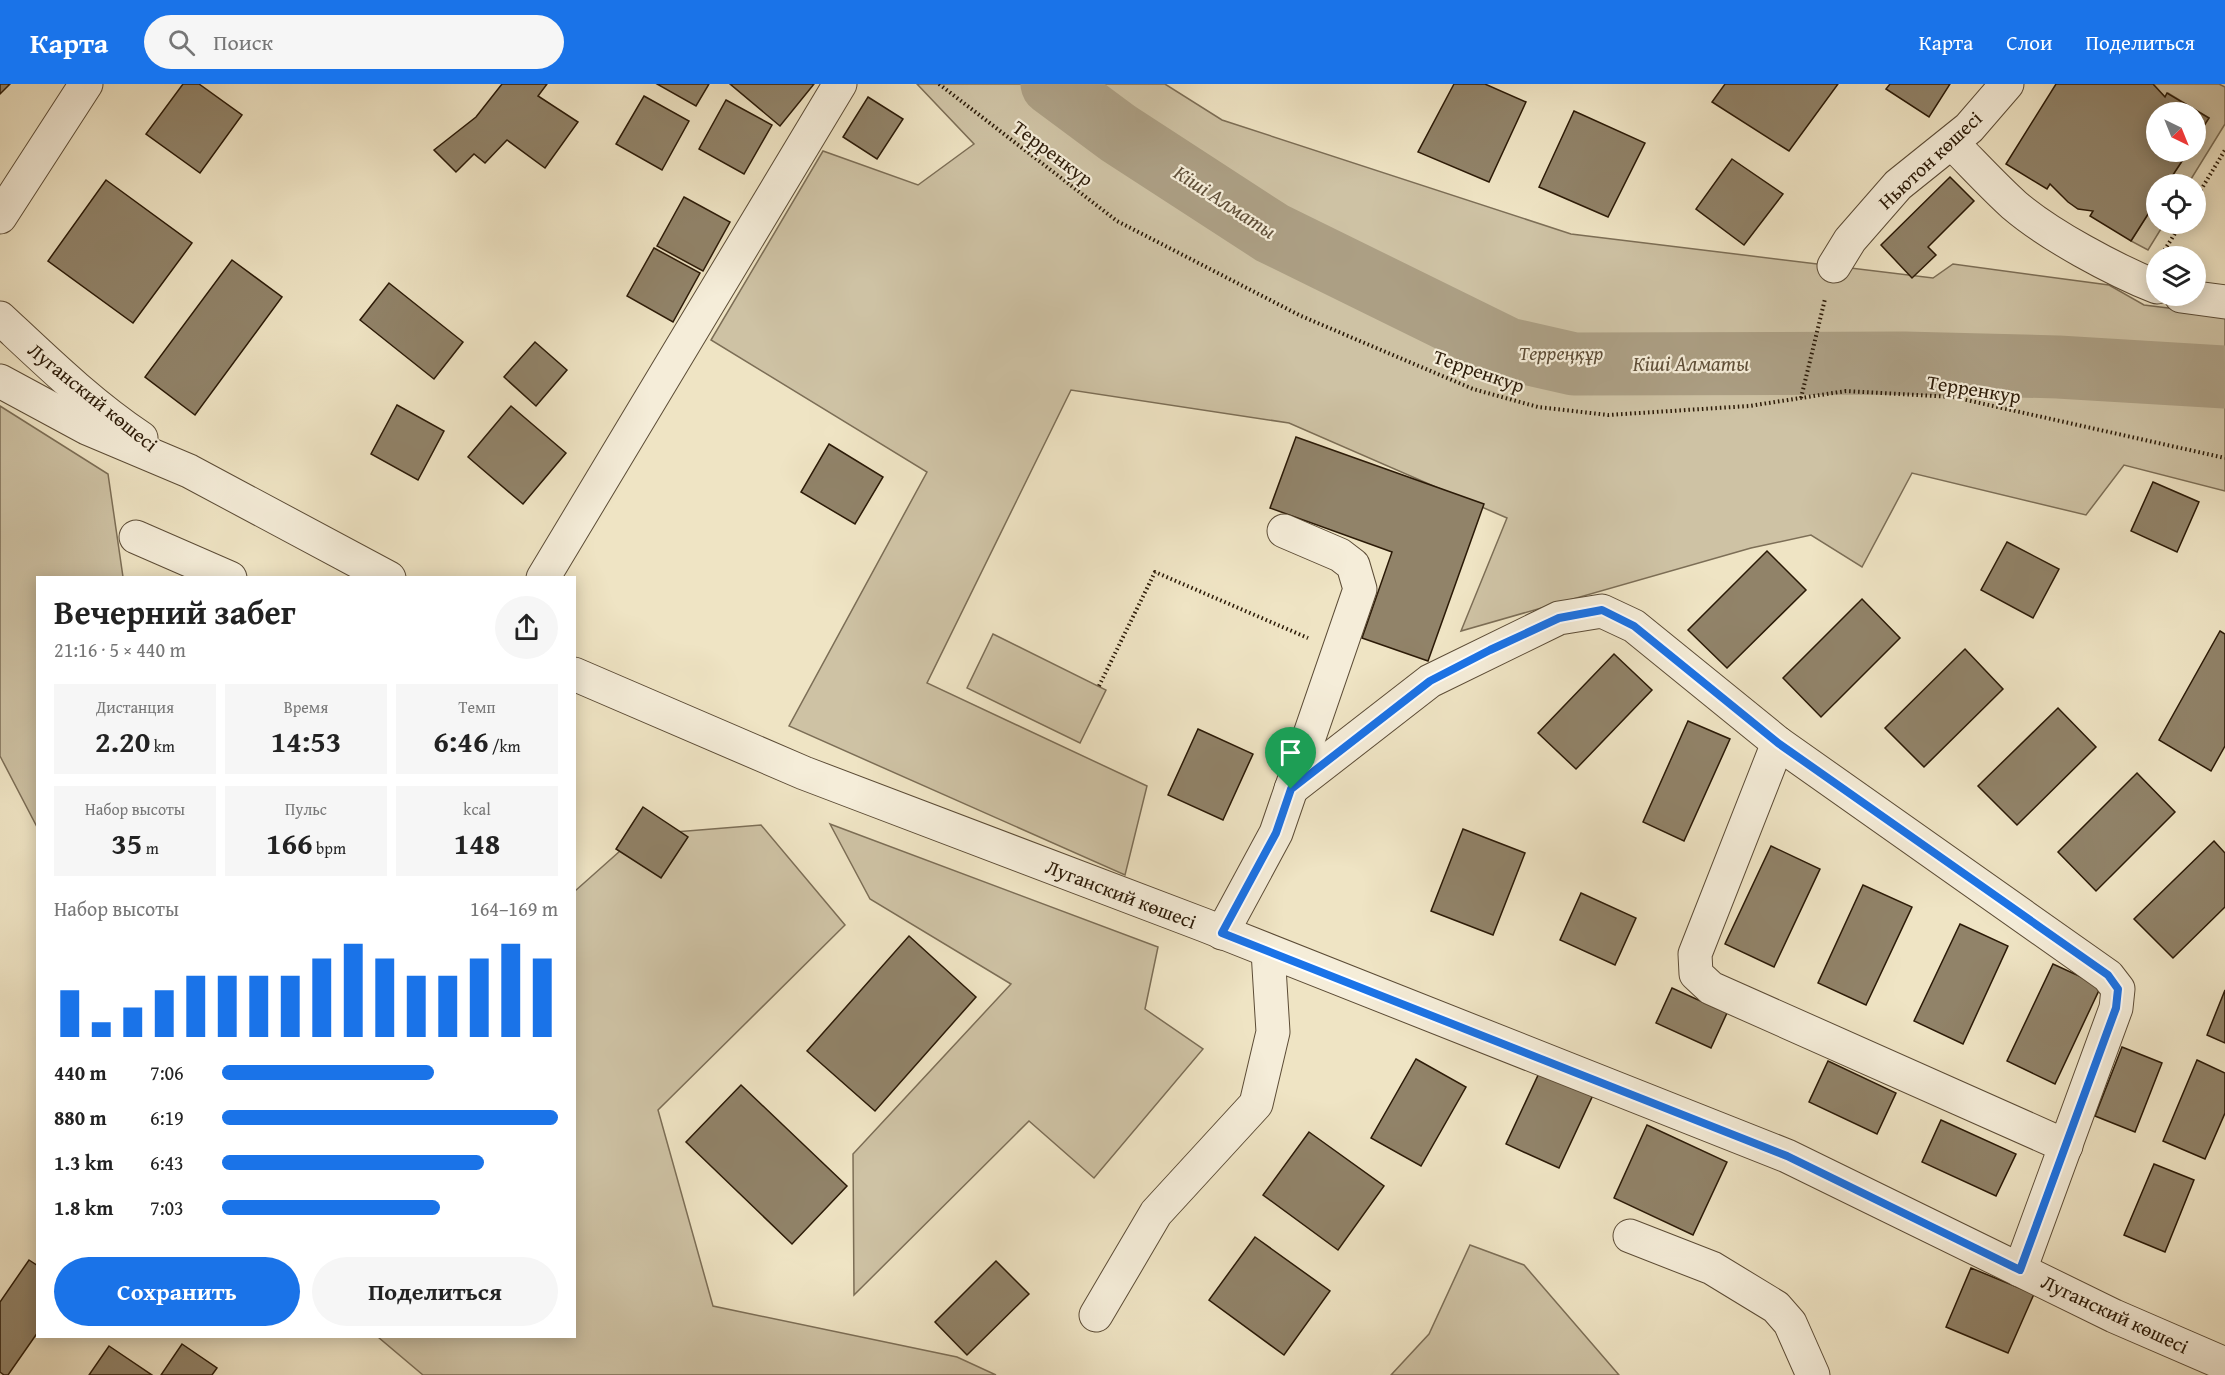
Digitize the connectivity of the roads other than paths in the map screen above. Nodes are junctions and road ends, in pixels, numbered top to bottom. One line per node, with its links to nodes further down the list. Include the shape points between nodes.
1 (86, 84): 5 (street)
2 (840, 84): 17 (street)
3 (2007, 84): 4 (street, Ньютон көшесі)
4 (1952, 143): 6 (street, Ньютон көшесі, via 1898,185 1850,240); 7 (street, via 2015,206 2063,239)
5 (0, 217)
6 (1834, 266)
7 (2146, 283)
8 (2206, 301): 9 (street)
9 (2225, 302)
10 (0, 318): 12 (street, Луганский көшесі, via 122,425)
11 (0, 381): 12 (street, Луганский көшесі, via 87,428)
12 (189, 471): 16 (street, Луганский көшесі)
13 (1284, 531): 20 (street, via 1340,555 1353,565 1360,589)
14 (136, 537): 15 (street)
15 (225, 576)
16 (385, 576)
17 (544, 576)
18 (576, 675): 21 (street, Луганский көшесі, via 804,773)
19 (1778, 743): 20 (street, via 1634,626 1602,610 1559,618 1430,681); 23 (street, via 2108,975 2118,989 2116,1008); 23 (street, via 1695,954 1696,974 1712,988)
20 (1291, 789): 21 (street, via 1276,833)
21 (1222, 933): 22 (street, Луганский көшесі)
22 (1268, 951): 25 (street, Луганский көшесі, via 1787,1156); 26 (street, via 1273,1032 1256,1104 1156,1213)
23 (2066, 1146): 25 (street)
24 (1630, 1236): 28 (street, via 1712,1268 1776,1307 1790,1323)
25 (2020, 1270): 27 (street, Луганский көшесі)
26 (1096, 1315)
27 (2225, 1364)
28 (1813, 1375)

